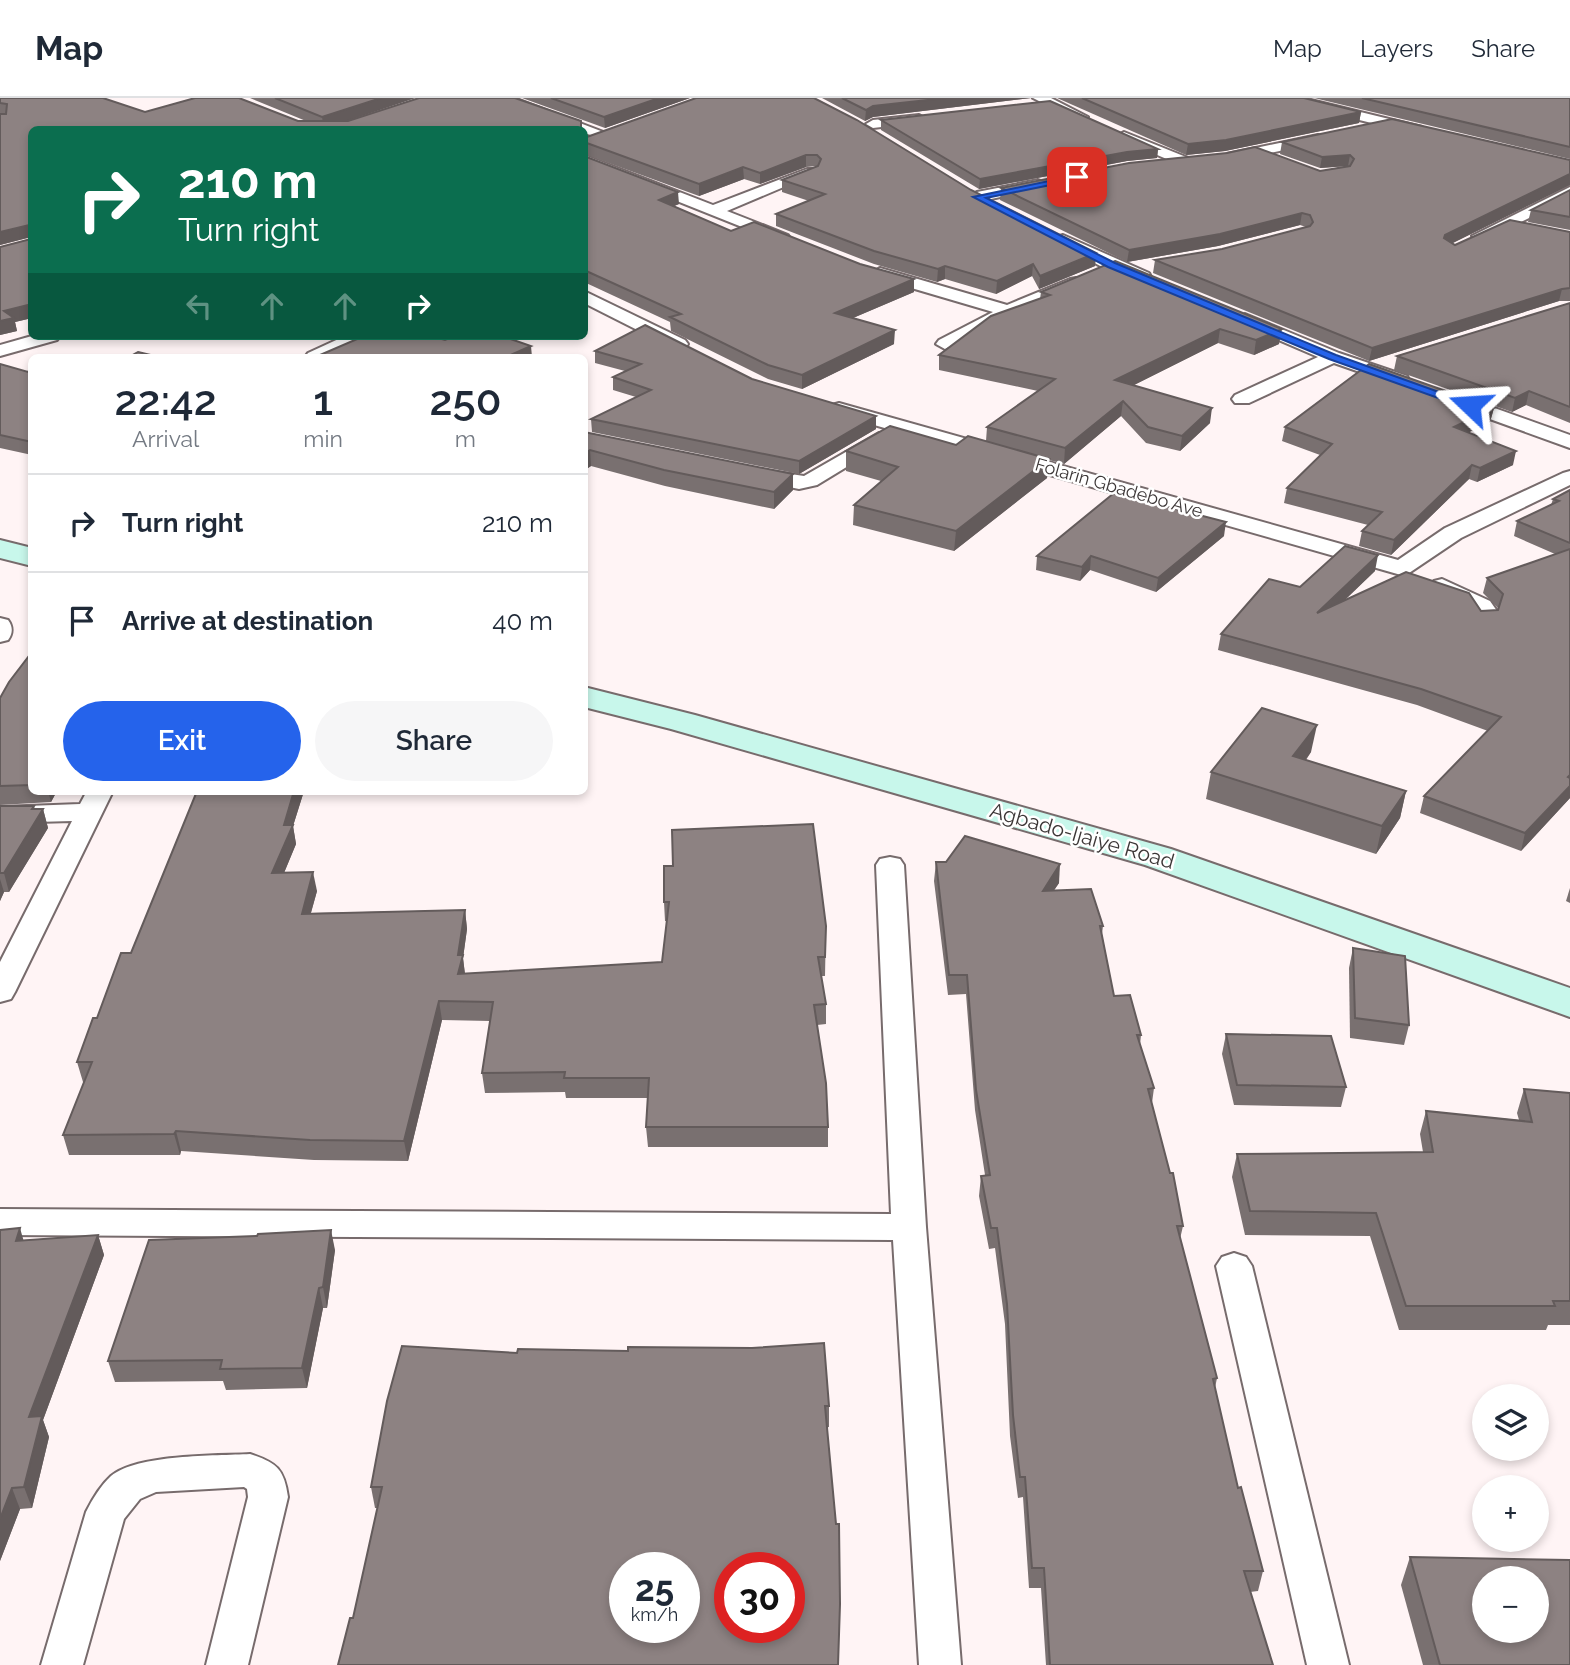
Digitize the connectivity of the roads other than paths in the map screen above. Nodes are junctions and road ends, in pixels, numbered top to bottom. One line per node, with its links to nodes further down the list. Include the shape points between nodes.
1 (501, 98): 8 (street, via 614,133)
2 (1286, 98): 6 (street)
3 (1045, 101): 4 (street); 12 (street)
4 (1023, 107)
5 (928, 118): 9 (street, via 869,127)
6 (1389, 123): 7 (street); 10 (street)
7 (1427, 132)
8 (588, 142)
9 (888, 142)
10 (1256, 152): 12 (street); 13 (street)
11 (588, 161): 19 (street)
12 (1186, 162): 14 (street)
13 (1281, 162)
14 (1153, 165)
15 (812, 172): 19 (street)
16 (1059, 181): 18 (street, via 972,193)
17 (1570, 192): 20 (street)
18 (1000, 208)
19 (715, 210): 23 (street)
20 (1504, 225): 22 (street); 24 (street)
21 (1044, 230): 26 (street)
22 (1531, 230)
23 (793, 242)
24 (1463, 245)
25 (1153, 265): 26 (street)
26 (1119, 268): 28 (street); 31 (street)
27 (867, 270): 31 (street)
28 (1164, 286)
29 (588, 298): 37 (street)
30 (1226, 311): 38 (street)
31 (1008, 312): 34 (street)
32 (37, 340): 35 (street)
33 (350, 340): 36 (street)
34 (945, 344)
35 (0, 351)
36 (320, 354)
37 (702, 355)
38 (1333, 357): 40 (street); 43 (street)
39 (1396, 361): 40 (street)
40 (1370, 369): 41 (street)
41 (1420, 387)
42 (1445, 396): 46 (street)
43 (1242, 399)
44 (823, 404): 45 (street, Folarin Gbadebo Ave)
45 (899, 427): 47 (street, via 810,481 787,482); 51 (street, Folarin Gbadebo Ave)
46 (1570, 442)
47 (733, 470)
48 (1570, 477): 51 (street, via 1453,533)
49 (0, 549): 50 (street)
50 (28, 556)
51 (1401, 568): 52 (street, Folarin Gbadebo Ave, via 1475,601 1486,611)
52 (1485, 619)
53 (0, 625): 54 (street)
54 (0, 635)
55 (588, 698): 60 (street, Agbado-Ijaiye Road, via 1158,857)
56 (94, 802): 57 (street); 59 (street)
57 (0, 815)
58 (890, 865): 62 (street)
59 (0, 992)
60 (1570, 1003)
61 (0, 1222): 62 (street)
62 (909, 1227): 66 (street)
63 (1234, 1266): 67 (street)
64 (62, 1665): 65 (street, via 106,1512 126,1487 154,1476 250,1470 265,1480 268,1497)
65 (228, 1665)
66 (940, 1665)
67 (1328, 1665)

